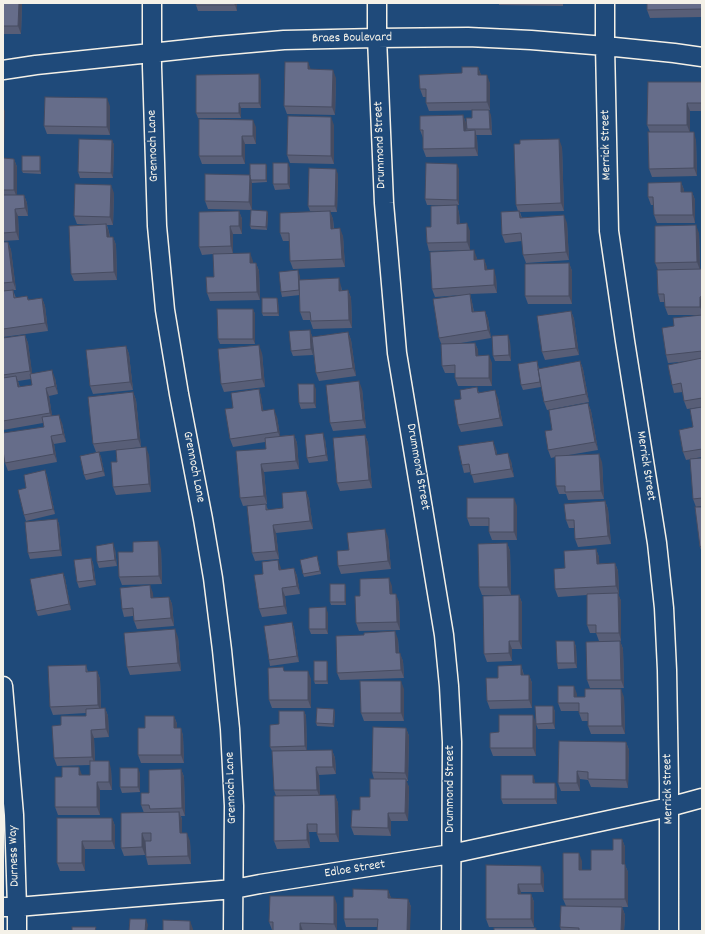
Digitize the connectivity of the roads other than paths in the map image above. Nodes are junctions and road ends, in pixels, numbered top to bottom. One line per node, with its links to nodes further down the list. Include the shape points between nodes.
1 (152, 3): 6 (street, Grennoch Lane)
2 (377, 3): 4 (street, Drummond Street)
3 (605, 3): 5 (street, Merrick Street)
4 (377, 38): 5 (street, Braes Boulevard, via 468,37); 6 (street, Braes Boulevard, via 284,40); 12 (street, Drummond Street, via 384,203 398,353 445,642 449,686 452,742)
5 (605, 46): 7 (street, Braes Boulevard); 11 (street, Merrick Street, via 609,231 657,543 667,670)
6 (151, 53): 8 (street, Braes Boulevard); 13 (street, Grennoch Lane, via 157,226 166,310 213,578 223,658 234,806)
7 (702, 57)
8 (3, 70)
9 (3, 686): 14 (street, Durness Way, via 14,815)
10 (702, 798): 11 (street, Edloe Street)
11 (669, 807): 12 (street, Edloe Street); 18 (street, Merrick Street)
12 (451, 854): 13 (street, Edloe Street); 17 (street, Drummond Street)
13 (234, 889): 14 (street, Edloe Street); 16 (street, Grennoch Lane)
14 (10, 907): 15 (street, Durness Way)
15 (16, 931)
16 (234, 931)
17 (451, 931)
18 (669, 931)

